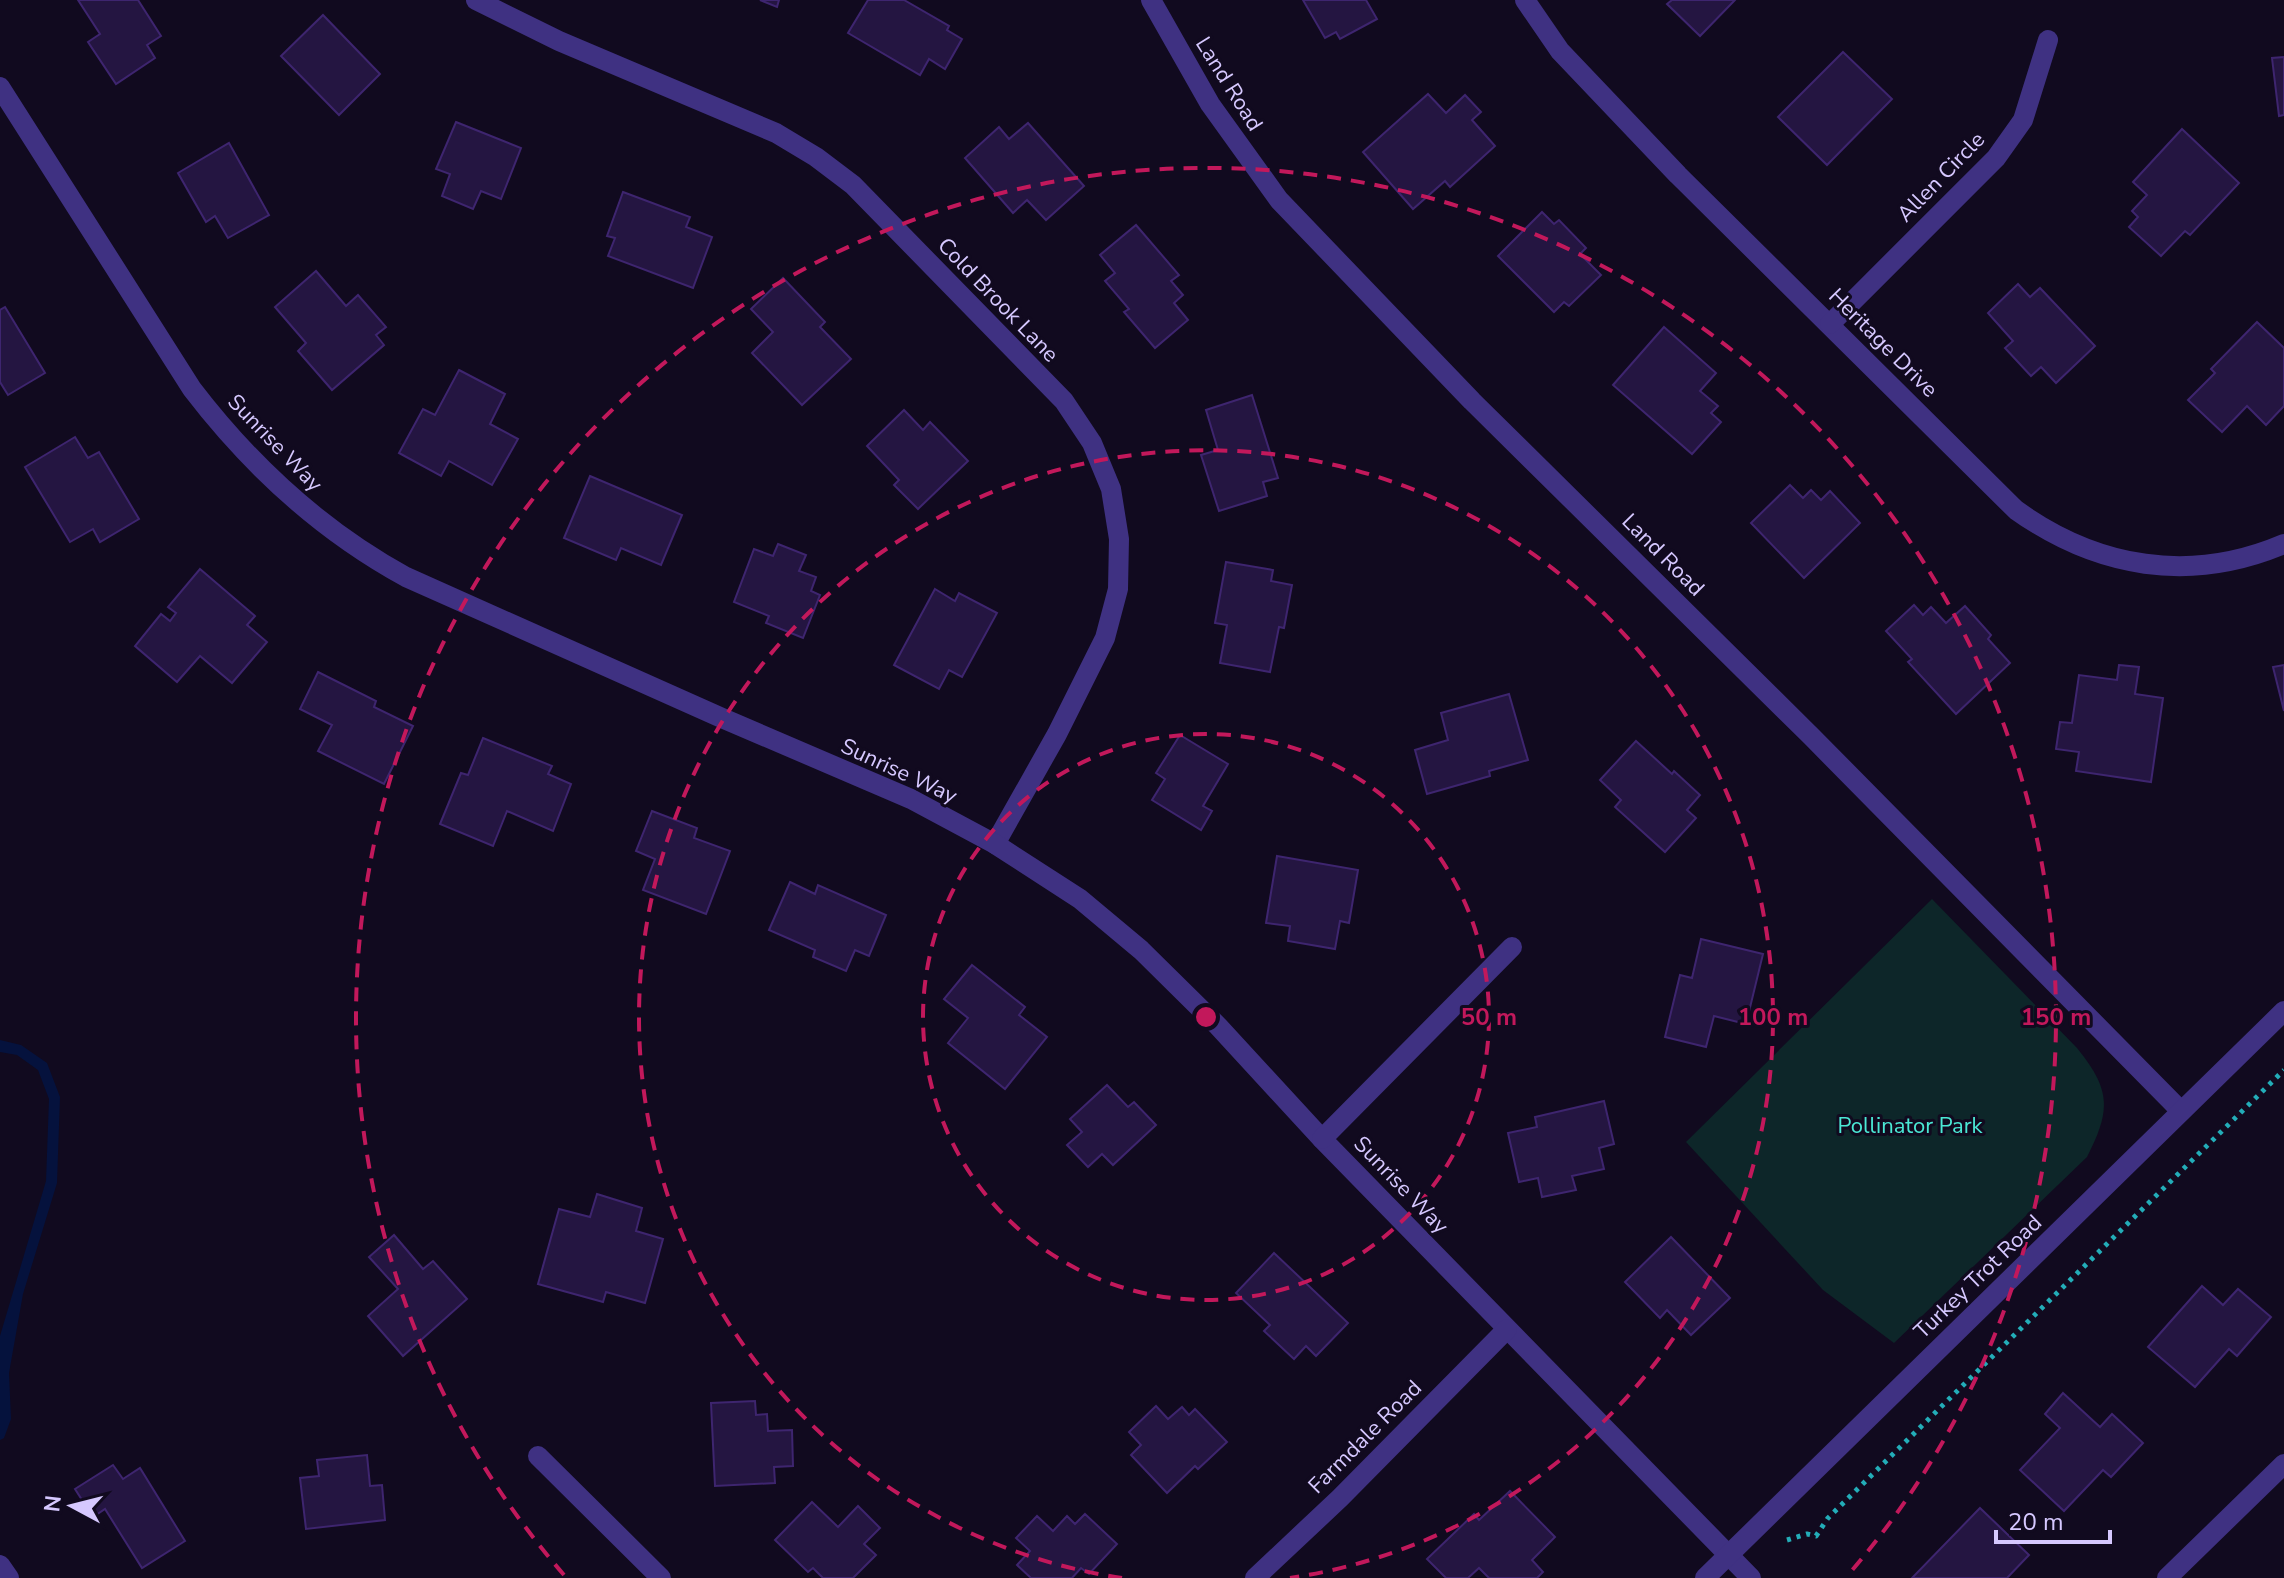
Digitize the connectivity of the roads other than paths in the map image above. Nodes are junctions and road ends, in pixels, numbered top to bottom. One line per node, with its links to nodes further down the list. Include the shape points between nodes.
1 (476, 0): 8 (street, Cold Brook Lane, via 776,133 816,157 853,185 1064,401 1092,443 1111,489 1119,539 1118,589 1105,638)
2 (1151, 0): 11 (street, Land Road, via 1210,104 1279,200 1472,401)
3 (1525, 0): 6 (street, Heritage Drive, via 1560,51)
4 (2048, 40): 6 (street, Allen Circle, via 2023,120 1996,158)
5 (0, 87): 8 (street, Sunrise Way, via 192,389 218,423 311,515 406,577 911,799)
6 (1830, 324): 7 (street, Heritage Drive, via 2016,510 2045,530 2093,552 2144,565 2197,566 2249,557)
7 (2284, 544)
8 (995, 844): 12 (street, Sunrise Way, via 1080,899 1141,950)
9 (1512, 947): 12 (street)
10 (2284, 1011): 11 (street, Turkey Trot Road)
11 (2181, 1111): 16 (street, Turkey Trot Road)
12 (1322, 1139): 13 (street, Sunrise Way)
13 (1507, 1329): 16 (street, Sunrise Way); 20 (street, Farmdale Road)
14 (538, 1456): 19 (street)
15 (2284, 1464): 23 (street)
16 (1728, 1556): 21 (street, Turkey Trot Road); 22 (street, Sunrise Way)
17 (0, 1565): 18 (street)
18 (9, 1578)
19 (661, 1578)
20 (1255, 1578)
21 (1705, 1578)
22 (1751, 1578)
23 (2167, 1578)

